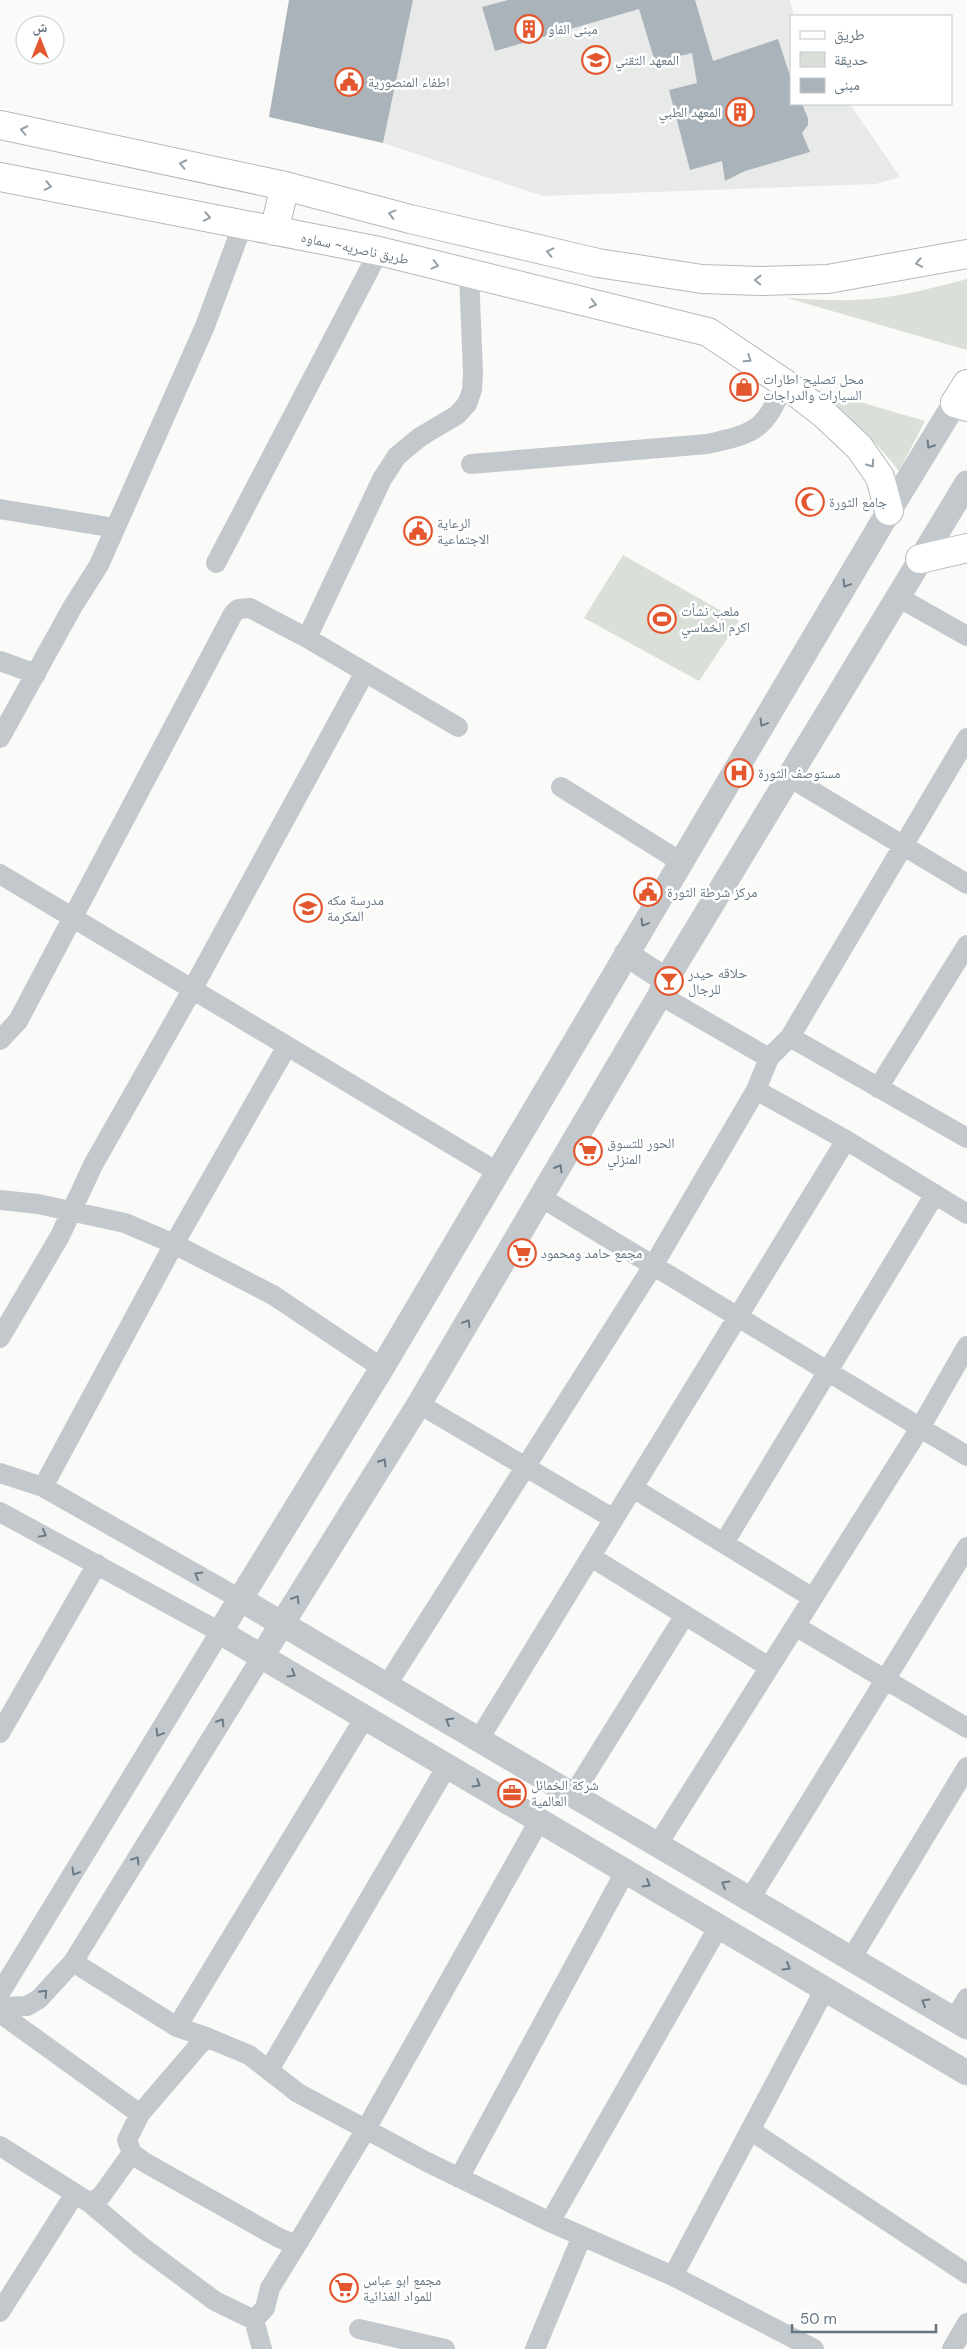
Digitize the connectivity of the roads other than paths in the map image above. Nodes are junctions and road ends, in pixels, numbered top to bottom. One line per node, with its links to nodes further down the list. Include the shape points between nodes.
1 (0, 125): 3 (highway, one-way to 1)
2 (0, 177): 4 (highway, طريق ناصريه~ سماوه, one-way to 4)
3 (285, 186): 5 (highway); 7 (highway, one-way to 3, via 828,279 702,279 598,263)
4 (243, 224): 5 (highway, طريق ناصريه~ سماوه); 15 (street, via 205,326)
5 (274, 231): 6 (highway, طريق ناصريه~ سماوه)
6 (379, 252): 8 (highway, طريق ناصريه~ سماوه, one-way to 8); 18 (street)
7 (967, 254)
8 (469, 274): 9 (highway, طريق ناصريه~ سماوه, one-way to 9, via 708,332); 21 (street, via 473,373 467,404 457,415 420,437 397,456 382,479)
9 (784, 383): 11 (street, via 766,421 753,431 734,438 707,444); 14 (highway, one-way to 14, via 859,447 880,477)
10 (963, 398): 14 (street, one-way to 14)
11 (471, 464)
12 (967, 483): 17 (street)
13 (0, 509): 15 (street)
14 (889, 511): 31 (street, one-way to 31)
15 (115, 528): 24 (street, via 99,565)
16 (967, 548): 17 (highway)
17 (920, 559): 19 (street)
18 (216, 563)
19 (898, 597): 20 (street); 28 (street)
20 (967, 636)
21 (306, 638): 23 (street); 34 (street, via 250,608 238,609 233,614)
22 (0, 661): 24 (street)
23 (365, 672): 25 (street); 38 (street)
24 (36, 674): 26 (street)
25 (458, 727)
26 (0, 738)
27 (967, 738): 30 (street)
28 (789, 778): 30 (street); 37 (street)
29 (561, 787): 31 (street)
30 (903, 846): 33 (street); 39 (street)
31 (681, 862): 36 (street, one-way to 36)
32 (0, 874): 34 (street)
33 (967, 884)
34 (74, 917): 38 (street); 40 (street, via 18,1022)
35 (967, 945): 43 (street)
36 (626, 954): 37 (street); 47 (street)
37 (663, 988): 42 (street); 49 (street, one-way to 37)
38 (192, 990): 41 (street); 51 (street, via 93,1165)
39 (790, 1037): 42 (street); 43 (street)
40 (0, 1040)
41 (287, 1046): 47 (street); 53 (street)
42 (769, 1058): 44 (street)
43 (878, 1088): 45 (street)
44 (756, 1090): 46 (street); 54 (street)
45 (967, 1138)
46 (846, 1140): 48 (street); 55 (street)
47 (498, 1173): 58 (street)
48 (935, 1194): 52 (street); 59 (street)
49 (542, 1198): 54 (street); 60 (street, one-way to 49)
50 (0, 1200): 51 (street)
51 (73, 1211): 53 (street, via 125,1223); 56 (street)
52 (967, 1214)
53 (174, 1244): 58 (street, via 273,1296); 65 (street)
54 (653, 1266): 55 (street); 63 (street)
55 (738, 1317): 59 (street); 66 (street)
56 (0, 1338)
57 (967, 1346): 61 (street)
58 (382, 1368): 74 (street)
59 (826, 1371): 61 (street); 69 (street)
60 (419, 1404): 63 (street); 76 (street, one-way to 60)
61 (920, 1428): 62 (street); 73 (street)
62 (967, 1456)
63 (525, 1467): 67 (street); 82 (street)
64 (0, 1473): 65 (street)
65 (43, 1486): 74 (street, one-way to 65)
66 (633, 1488): 67 (street); 69 (street)
67 (614, 1519): 71 (street)
68 (3, 1520): 72 (street, one-way to 72)
69 (724, 1543): 73 (street)
70 (967, 1547): 81 (street)
71 (590, 1557): 75 (street); 86 (street)
72 (97, 1564): 78 (street); 85 (street)
73 (813, 1598): 77 (street)
74 (240, 1599): 76 (street); 78 (street)
75 (685, 1615): 80 (street); 89 (street)
76 (282, 1622): 79 (street); 82 (street)
77 (795, 1626): 80 (street); 81 (street)
78 (220, 1632): 79 (street); 98 (street, one-way to 98)
79 (262, 1656): 83 (street, one-way to 83); 96 (street, one-way to 79)
80 (769, 1667): 91 (street)
81 (886, 1679): 84 (street); 93 (street)
82 (387, 1685): 86 (street, one-way to 82)
83 (365, 1718): 87 (street); 103 (street)
84 (967, 1728)
85 (0, 1733)
86 (479, 1739): 89 (street)
87 (447, 1766): 90 (street, one-way to 90); 105 (street)
88 (967, 1767): 95 (street)
89 (573, 1795): 91 (street)
90 (539, 1820): 92 (street); 108 (street)
91 (658, 1844): 93 (street, one-way to 91)
92 (625, 1872): 94 (street, one-way to 94); 112 (street)
93 (750, 1899): 95 (street)
94 (718, 1926): 97 (street, one-way to 97); 114 (street)
95 (852, 1959): 102 (street, one-way to 95)
96 (73, 1962): 100 (street, one-way to 96, via 27,2006 39,2000); 103 (street)
97 (825, 1989): 106 (street); 109 (street)
98 (0, 1992)
99 (967, 1998): 102 (street)
100 (0, 2007)
101 (0, 2014): 107 (street)
102 (961, 2023)
103 (177, 2027): 104 (street)
104 (206, 2037): 105 (street, via 249,2055); 107 (street)
105 (270, 2070): 108 (street, via 298,2093)
106 (967, 2073)
107 (140, 2114): 111 (street, via 127,2140)
108 (366, 2129): 112 (street); 116 (street)
109 (750, 2130): 117 (street); 118 (street)
110 (0, 2146): 113 (street)
111 (132, 2153): 113 (street, via 100,2196); 116 (street, via 279,2238)
112 (459, 2178): 114 (street)
113 (82, 2199): 119 (street); 120 (street, via 215,2301)
114 (550, 2222): 115 (street)
115 (582, 2236): 118 (street); 125 (street)
116 (299, 2241): 120 (street, via 270,2288 265,2308)
117 (967, 2274)
118 (673, 2276): 126 (street)
119 (0, 2312)
120 (254, 2320): 123 (street)
121 (967, 2323): 127 (street)
122 (359, 2329): 124 (street)
123 (262, 2349)
124 (445, 2349)
125 (535, 2349)
126 (814, 2349)
127 (952, 2349)

